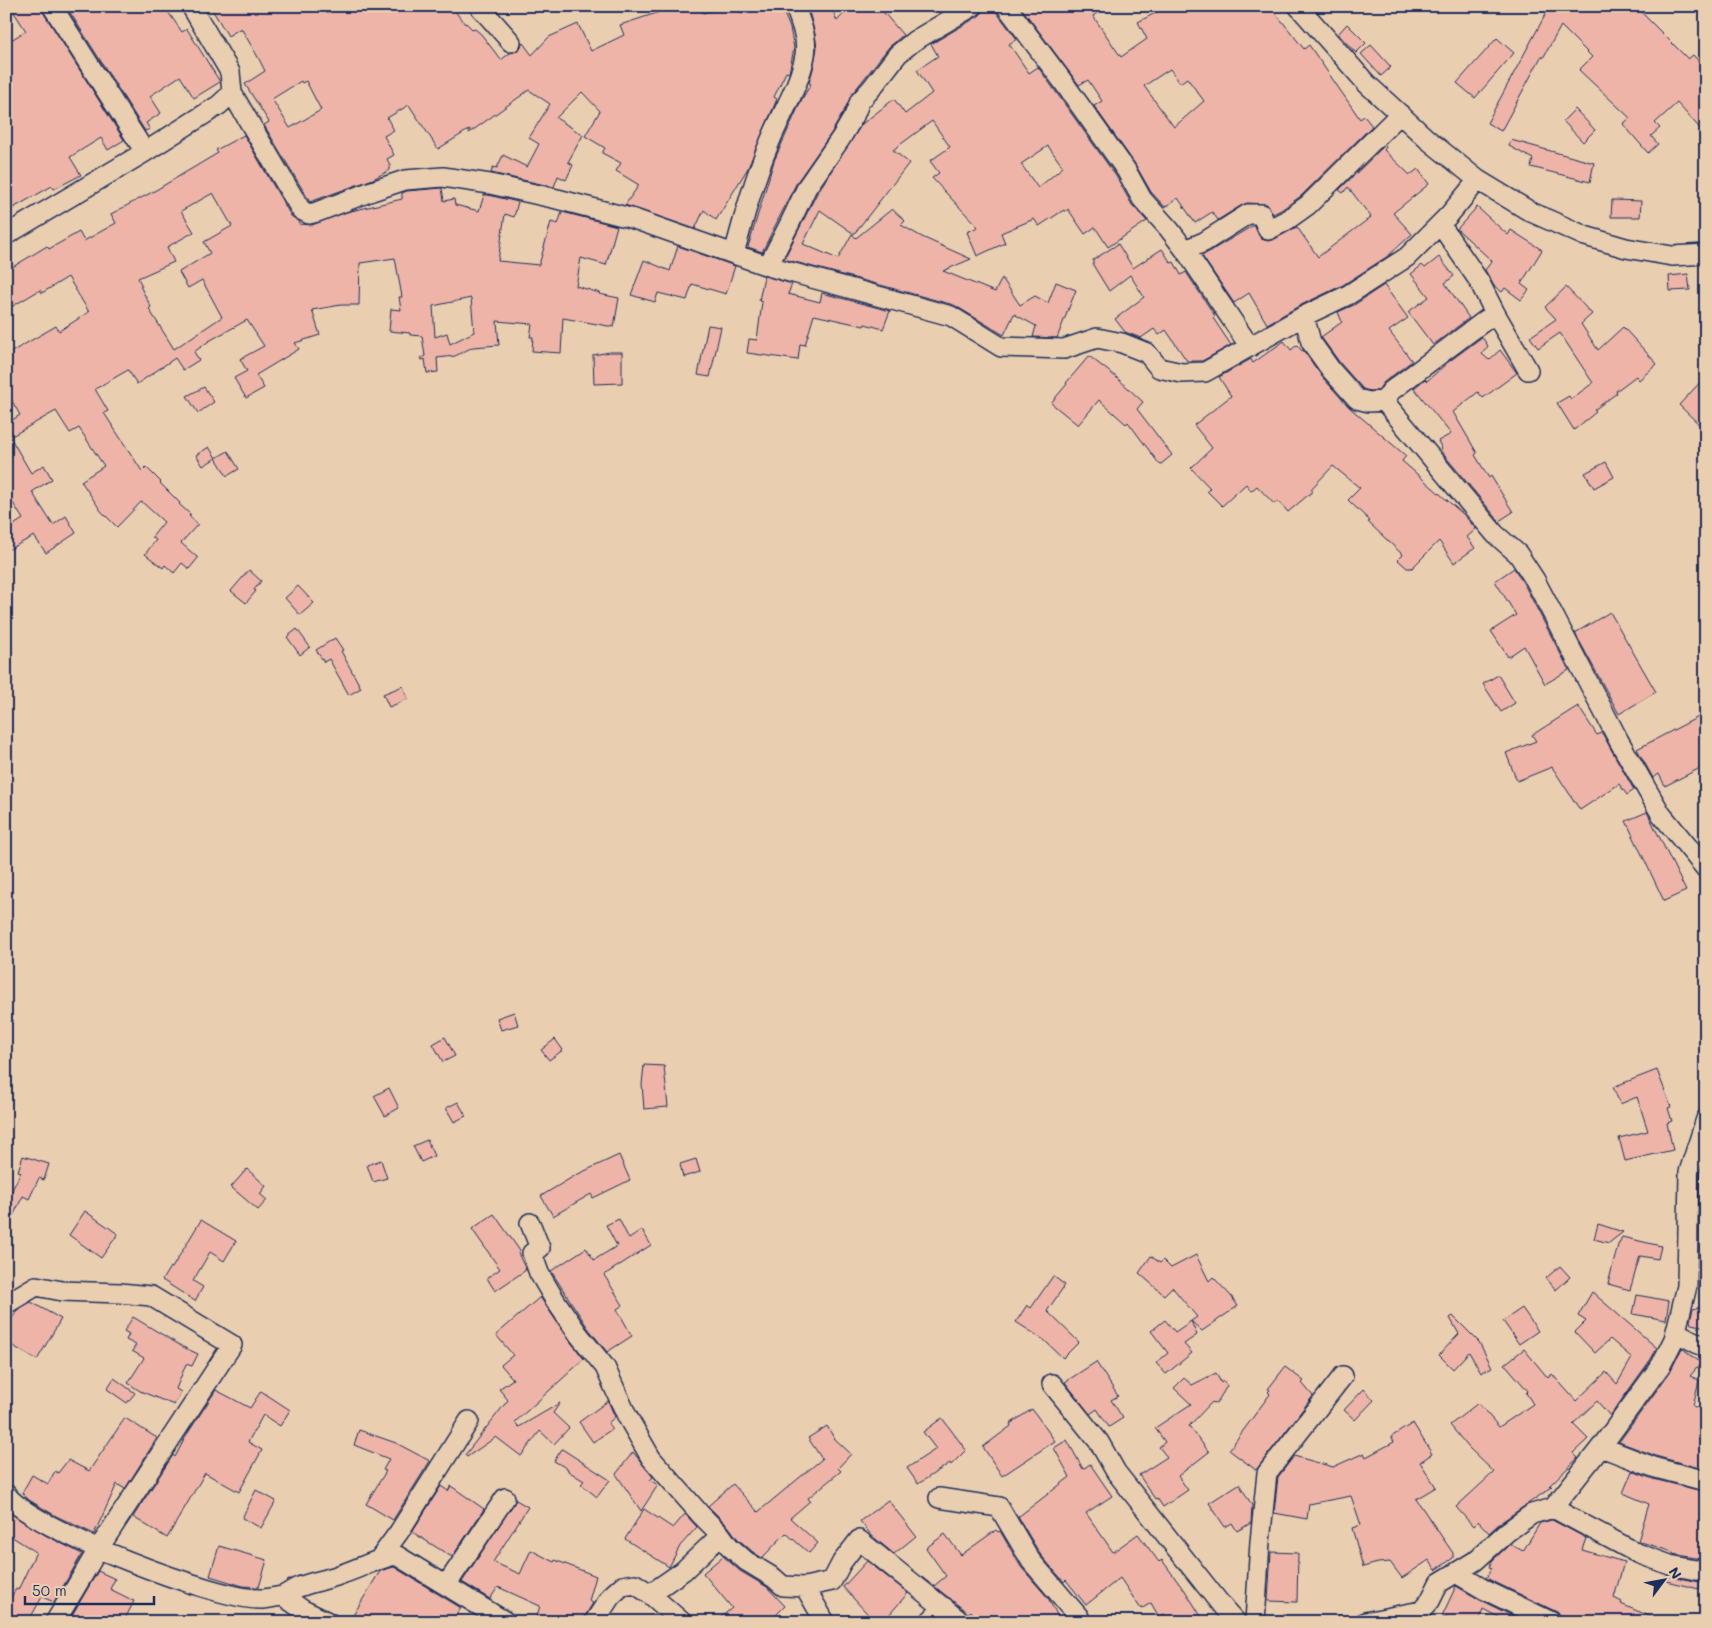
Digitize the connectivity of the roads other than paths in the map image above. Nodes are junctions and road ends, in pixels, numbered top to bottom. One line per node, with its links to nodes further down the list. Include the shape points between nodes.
1 (52, 6): 11 (street)
2 (479, 6): 8 (street)
3 (795, 6): 16 (street, via 804,35 805,54 768,145)
4 (973, 6): 18 (street, via 898,54 860,100 841,138 806,187)
5 (1006, 6): 15 (street, via 1126,170 1142,199)
6 (1298, 6): 10 (street, via 1367,84)
7 (195, 8): 9 (street, via 230,72)
8 (511, 42)
9 (232, 93): 11 (street, via 219,105); 16 (street, via 301,210 309,214 405,180 443,177 490,184 634,219)
10 (1400, 114): 12 (street); 15 (street, via 1308,205 1287,220 1268,230 1261,214 1248,214)
11 (145, 152): 14 (street)
12 (1478, 180): 13 (street); 17 (street, via 1531,212 1585,236 1626,248 1672,256)
13 (1440, 224): 19 (street, via 1479,281); 20 (street, via 1407,258 1348,295)
14 (6, 235)
15 (1185, 250): 21 (street)
16 (734, 254): 18 (street)
17 (1706, 254)
18 (768, 266): 21 (street, via 951,316 1001,347 1064,349 1097,338 1131,346 1147,353 1159,368 1182,373 1206,372)
19 (1495, 313): 22 (street); 23 (street, via 1391,391)
20 (1304, 316): 21 (street); 23 (street, via 1310,342 1357,399)
21 (1250, 347)
22 (1528, 370)
23 (1384, 401): 24 (street, via 1496,534 1518,554 1652,799)
24 (1706, 868)
25 (1706, 1119): 28 (street, via 1688,1172 1687,1286)
26 (530, 1223): 39 (street, via 540,1248 532,1253 539,1274 579,1335 605,1367 651,1458)
27 (6, 1304): 40 (street, via 36,1286 62,1291 151,1296 232,1344)
28 (1676, 1332): 29 (street); 33 (street, via 1660,1365)
29 (1706, 1348)
30 (1344, 1376): 61 (street, via 1267,1473)
31 (1052, 1384): 60 (street, via 1099,1442 1116,1472)
32 (469, 1420): 41 (street)
33 (1601, 1446): 34 (street, via 1656,1468); 38 (street)
34 (1706, 1481)
35 (6, 1494): 40 (street, via 58,1530)
36 (505, 1498): 44 (street)
37 (939, 1498): 59 (street, via 999,1507 1031,1561)
38 (1553, 1508): 42 (street, via 1637,1553 1670,1565); 43 (street, via 1532,1514)
39 (721, 1535): 45 (street, via 746,1561 783,1586); 46 (street, via 683,1571)
40 (99, 1548): 47 (street, via 127,1561 234,1596 262,1599); 51 (street)
41 (380, 1558): 44 (street, via 396,1555); 47 (street, via 339,1575 296,1587)
42 (1706, 1572)
43 (1456, 1573): 49 (street, via 1439,1583); 63 (street)
44 (446, 1584): 53 (street)
45 (805, 1587): 48 (street, via 832,1581 859,1540); 56 (street)
46 (650, 1594): 54 (street, via 635,1584 622,1586); 55 (street)
47 (282, 1596): 52 (street)
48 (944, 1607): 57 (street); 58 (street)
49 (1426, 1616): 50 (street)
50 (1388, 1619): 62 (street)
51 (55, 1622)
52 (328, 1622)
53 (506, 1622)
54 (594, 1622)
55 (682, 1622)
56 (825, 1622)
57 (929, 1622)
58 (961, 1622)
59 (1081, 1622)
60 (1236, 1622)
61 (1255, 1622)
62 (1365, 1622)
63 (1552, 1622)

